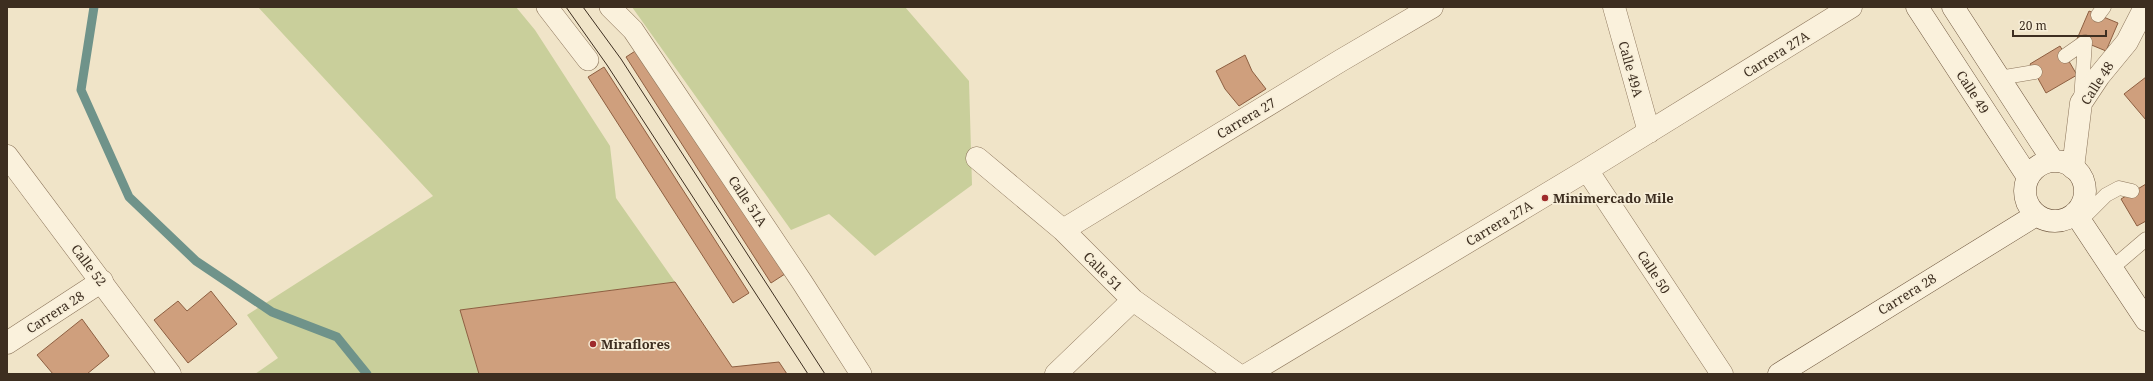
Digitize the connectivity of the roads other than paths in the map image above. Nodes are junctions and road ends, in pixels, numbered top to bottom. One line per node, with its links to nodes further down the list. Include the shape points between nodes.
1 (547, 7): 10 (street)
2 (610, 7): 31 (street, Calle 51A, via 632,30 802,282)
3 (1432, 7): 23 (street, Carrera 27)
4 (1614, 7): 14 (street, Calle 49A)
5 (1851, 7): 14 (street, Carrera 27A)
6 (1917, 7): 19 (street, Calle 49)
7 (1953, 7): 12 (street)
8 (2145, 7): 13 (street, Calle 48, via 2127,42)
9 (2065, 56): 13 (lane, via 2085,42)
10 (588, 60)
11 (2035, 72): 12 (lane)
12 (1999, 78): 17 (street)
13 (2081, 103): 17 (street, Calle 48)
14 (1649, 132): 18 (street, Carrera 27A)
15 (7, 156): 26 (street, Calle 52)
16 (977, 158): 23 (street, Calle 51)
17 (2063, 164): 19 (street, via 2038,166); 22 (street, via 2080,175 2084,185)
18 (1587, 170): 34 (street, Carrera 27A); 35 (street, Calle 50)
19 (2028, 177): 21 (street, via 2025,185 2026,200)
20 (2132, 191): 22 (lane, via 2119,188)
21 (2036, 215): 22 (street, via 2056,221); 36 (street, Carrera 28)
22 (2078, 217): 25 (street)
23 (1062, 230): 27 (street, Calle 51)
24 (2146, 239): 25 (lane)
25 (2112, 268): 28 (street)
26 (102, 281): 29 (street, Carrera 28); 30 (street, Calle 52)
27 (1133, 300): 32 (street); 33 (street, Calle 51)
28 (2146, 320)
29 (7, 343)
30 (170, 374)
31 (860, 374)
32 (1056, 374)
33 (1237, 374)
34 (1248, 374)
35 (1722, 374)
36 (1779, 374)

